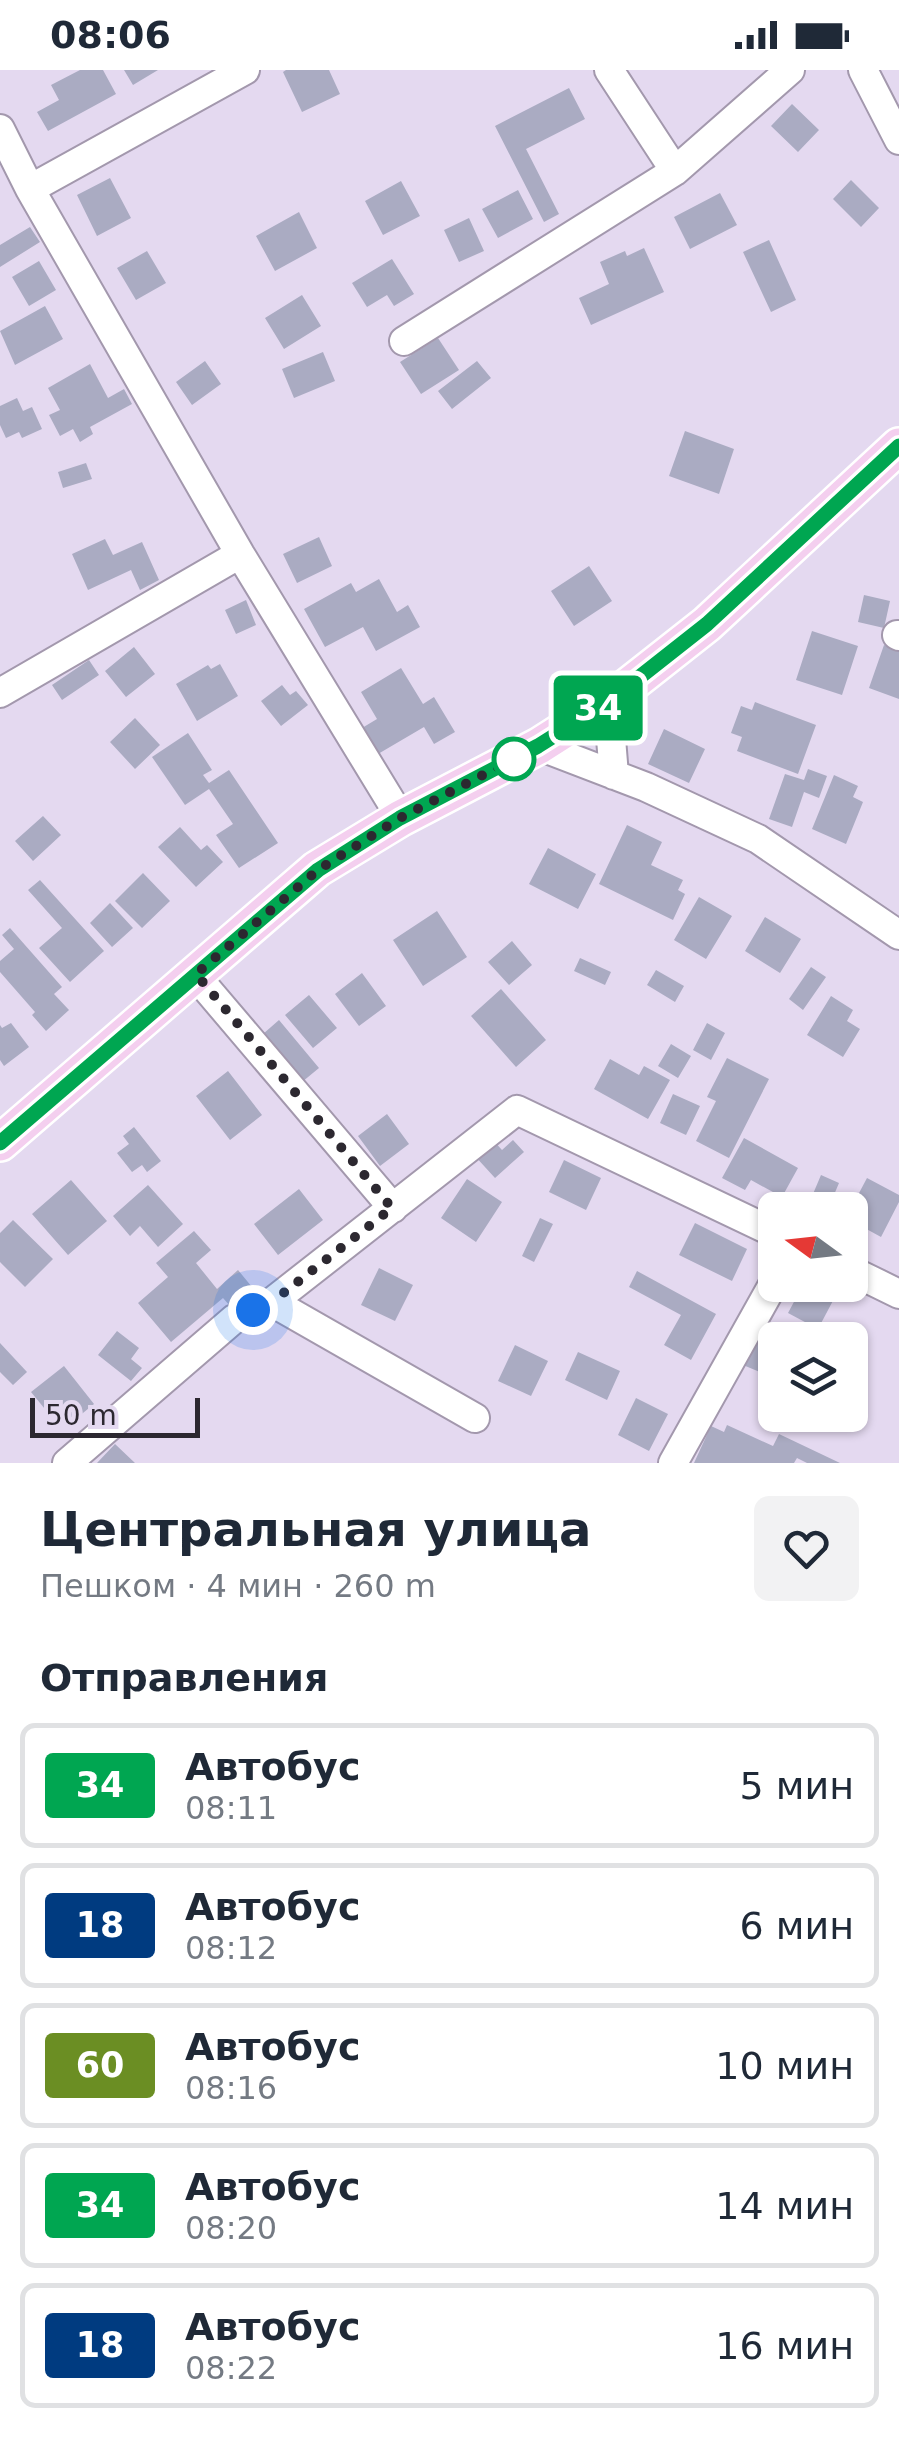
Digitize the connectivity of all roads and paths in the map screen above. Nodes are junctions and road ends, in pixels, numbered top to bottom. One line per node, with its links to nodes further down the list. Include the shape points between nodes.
1 (245, 70): 8 (street)
2 (609, 70): 7 (street)
3 (790, 70): 7 (street)
4 (863, 70): 6 (street)
5 (0, 129): 8 (street)
6 (899, 140)
7 (675, 170): 9 (street)
8 (30, 189): 11 (street)
9 (404, 342)
10 (899, 446): 13 (main road, via 707,624)
11 (240, 554): 12 (street); 16 (street)
12 (0, 693)
13 (608, 702): 14 (main road); 15 (street)
14 (538, 746): 15 (street); 16 (main road)
15 (614, 775): 17 (street, via 758,839)
16 (400, 818): 18 (main road, via 318,870)
17 (899, 935)
18 (196, 974): 19 (main road); 20 (street)
19 (0, 1143)
20 (392, 1208): 21 (street, via 517,1110); 24 (street)
21 (758, 1225)
22 (868, 1279): 23 (street)
23 (899, 1294)
24 (272, 1302): 26 (street); 27 (street, via 234,1319)
25 (763, 1302): 28 (street)
26 (475, 1418)
27 (67, 1463)
28 (673, 1463)

